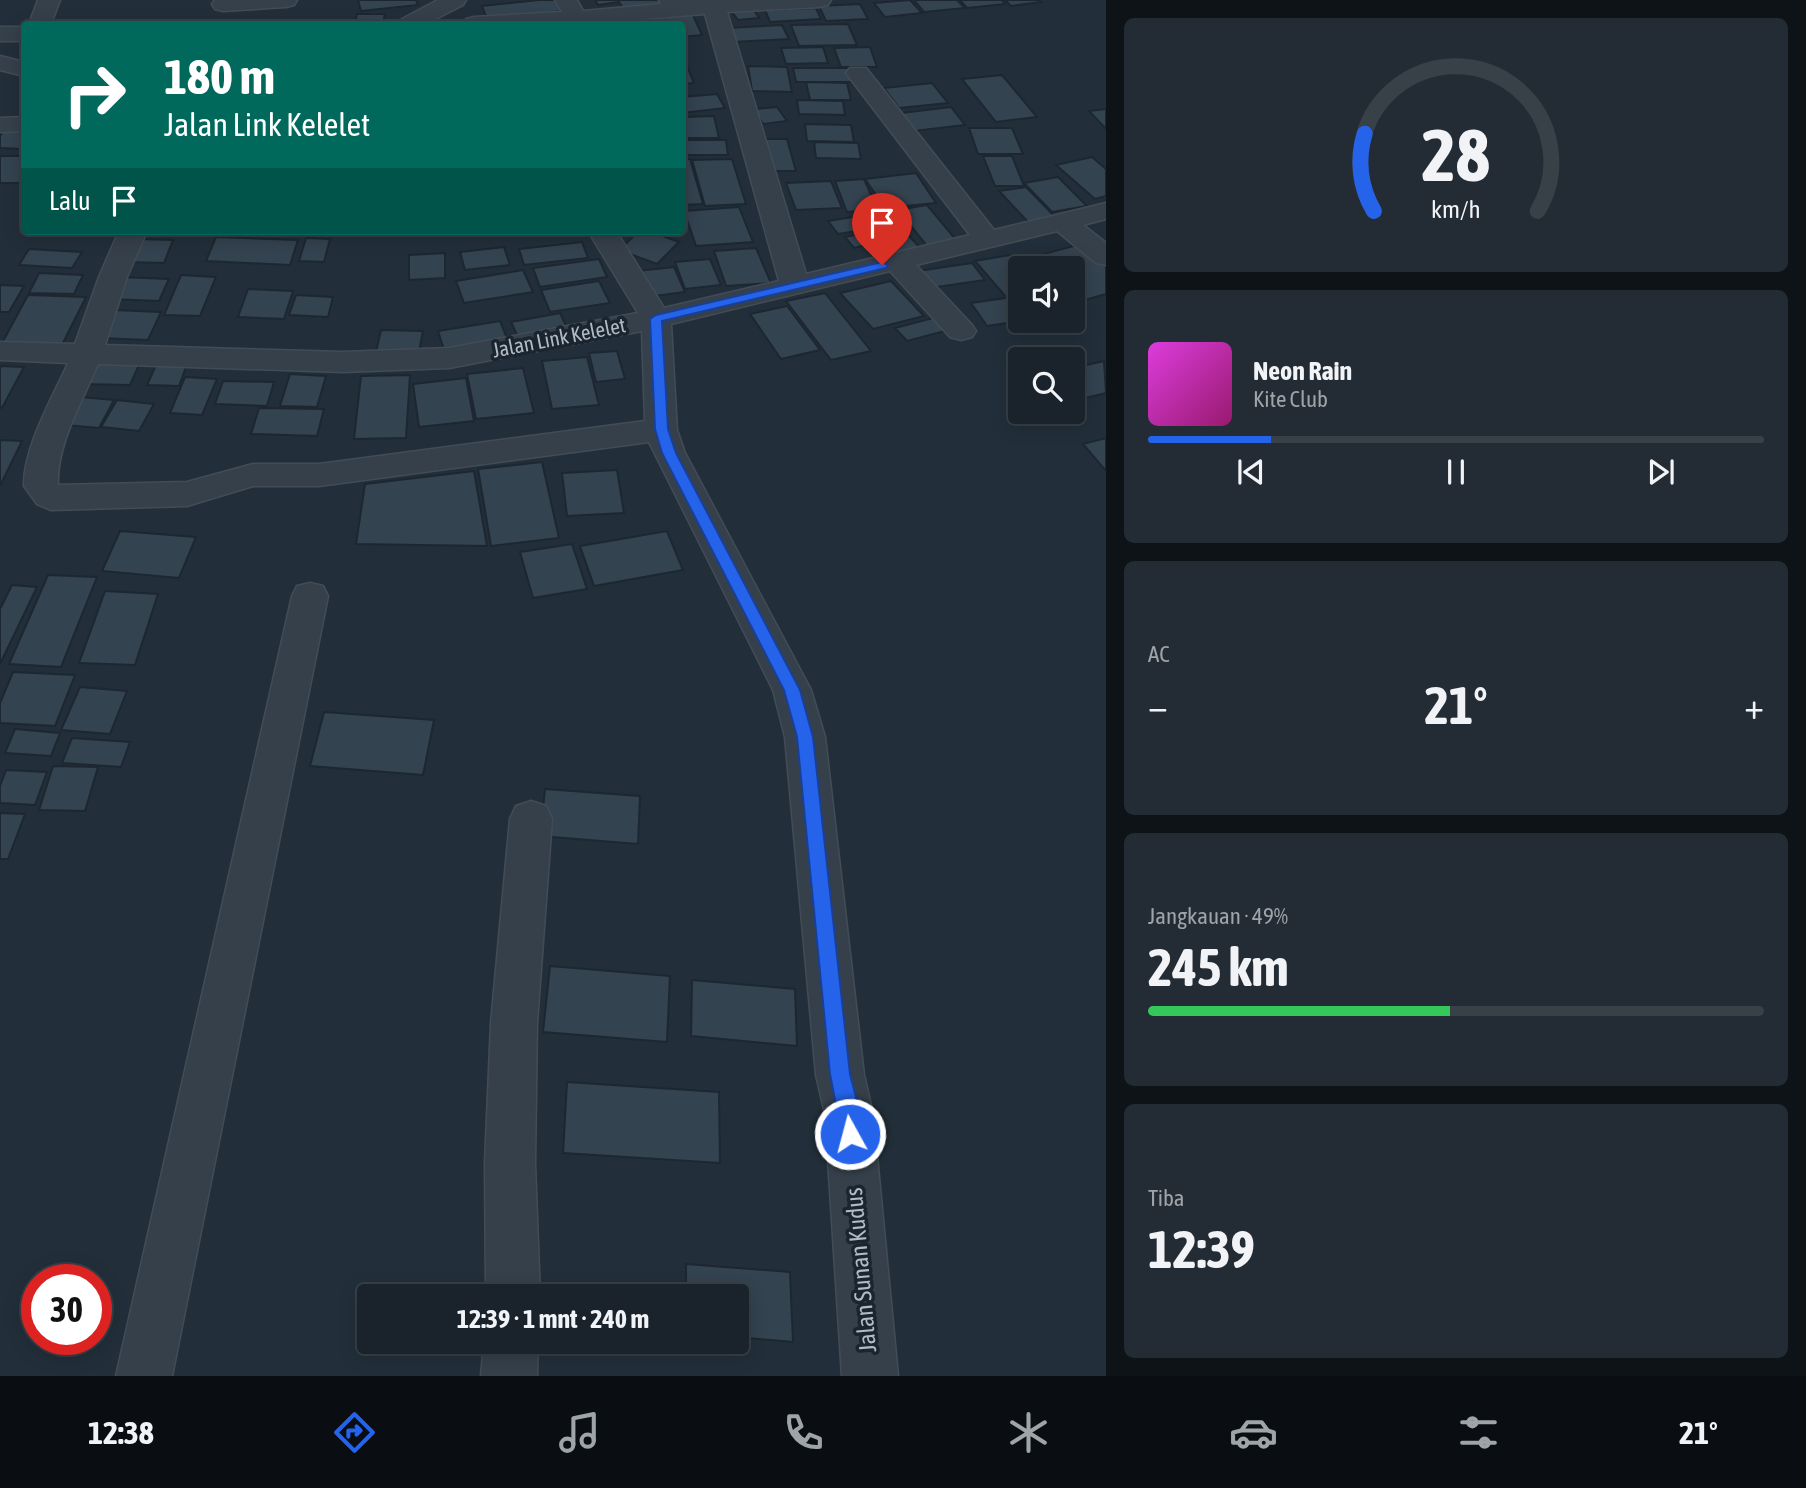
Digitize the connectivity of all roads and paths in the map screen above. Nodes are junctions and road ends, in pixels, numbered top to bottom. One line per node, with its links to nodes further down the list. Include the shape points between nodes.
1 (49, 0): 10 (street)
2 (286, 0): 6 (street)
3 (455, 0): 12 (street)
4 (474, 0): 13 (street)
5 (820, 0): 7 (street)
6 (223, 2): 11 (street)
7 (722, 3): 8 (street); 29 (street, via 716,15)
8 (673, 5): 9 (street)
9 (571, 9): 14 (street)
10 (41, 21)
11 (212, 21)
12 (416, 21)
13 (480, 21)
14 (499, 21)
15 (0, 34): 16 (street)
16 (21, 34)
17 (0, 63): 18 (street)
18 (21, 68)
19 (858, 73): 26 (street)
20 (21, 124): 21 (street)
21 (0, 125)
22 (1106, 211): 23 (street, Jalan Link Kelelet)
23 (1063, 223): 26 (street, Jalan Link Kelelet); 27 (street)
24 (131, 235): 33 (street)
25 (604, 235): 30 (street)
26 (988, 240): 28 (street, Jalan Link Kelelet)
27 (1106, 257)
28 (897, 261): 29 (street, Jalan Link Kelelet); 31 (street)
29 (795, 287): 30 (street, Jalan Link Kelelet)
30 (656, 319): 33 (street, Jalan Link Kelelet, via 481,354 423,360); 34 (street, Jalan Sunan Kudus)
31 (961, 331)
32 (0, 351): 33 (street, Jalan Link Kelelet)
33 (86, 356): 34 (street, via 55,430 41,482 43,492 51,498 187,494 253,475 319,475)
34 (662, 429): 41 (street, Jalan Sunan Kudus, via 680,476 792,690 805,737 840,1074 849,1114)
35 (310, 596): 39 (street)
36 (531, 819): 37 (street, via 514,1023)
37 (513, 1284)
38 (510, 1354): 40 (street)
39 (144, 1376)
40 (509, 1376)
41 (870, 1376)

